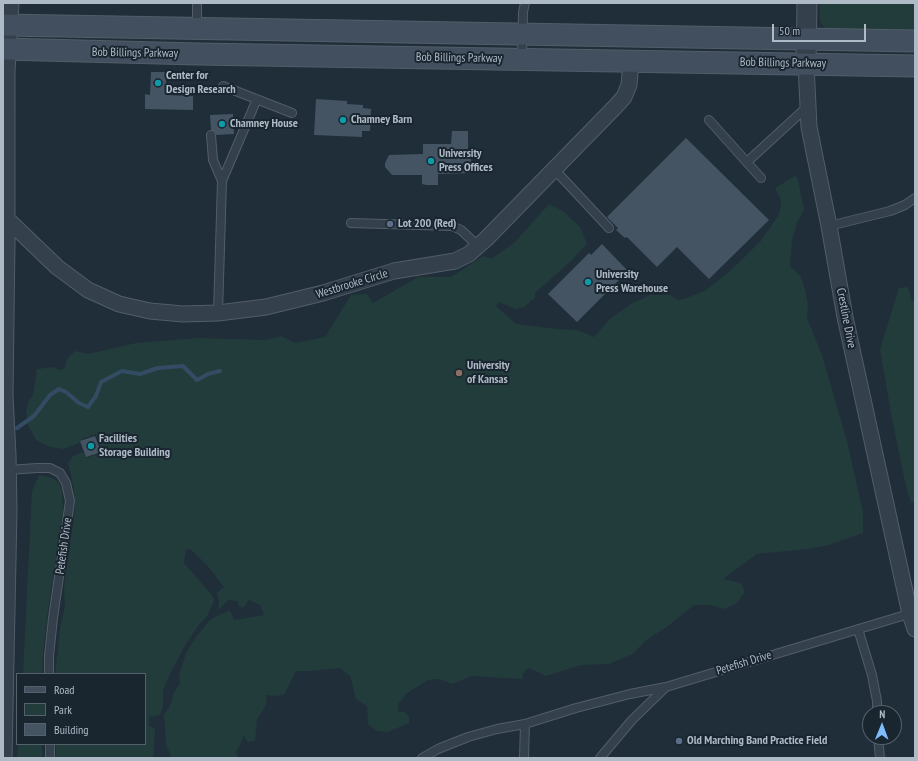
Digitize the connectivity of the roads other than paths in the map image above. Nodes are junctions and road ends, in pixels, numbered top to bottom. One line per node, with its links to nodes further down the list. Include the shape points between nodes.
1 (11, 3): 5 (street)
2 (197, 3): 6 (lane)
3 (525, 3): 7 (lane)
4 (807, 3): 8 (street, Crestline Drive)
5 (6, 25): 6 (main road, Bob Billings Parkway); 10 (street)
6 (197, 28): 7 (main road, Bob Billings Parkway)
7 (523, 35): 8 (main road, Bob Billings Parkway); 11 (lane)
8 (806, 39): 9 (main road, Bob Billings Parkway); 13 (street, Crestline Drive)
9 (915, 41)
10 (6, 49): 11 (main road, Bob Billings Parkway); 26 (street)
11 (522, 60): 12 (main road, Bob Billings Parkway)
12 (631, 61): 13 (main road, Bob Billings Parkway); 22 (street, Westbrooke Circle, via 629,85 624,97)
13 (806, 64): 14 (main road, Bob Billings Parkway); 17 (street, Crestline Drive)
14 (915, 66)
15 (223, 86): 16 (lane)
16 (257, 99): 18 (lane); 24 (lane)
17 (807, 107): 21 (lane); 28 (street, Crestline Drive)
18 (292, 113)
19 (710, 120): 21 (lane)
20 (211, 135): 24 (lane, via 213,160)
21 (747, 162): 23 (lane)
22 (554, 169): 29 (lane); 31 (street, Westbrooke Circle)
23 (761, 178)
24 (222, 181): 32 (lane)
25 (915, 198): 28 (lane, via 890,211)
26 (8, 219): 30 (street); 32 (street, Westbrooke Circle, via 57,268 88,290 119,304 150,311 183,314)
27 (351, 223): 31 (lane, via 452,226 461,230)
28 (829, 226): 34 (street, Crestline Drive, via 846,317)
29 (610, 228)
30 (5, 242): 33 (street)
31 (478, 246): 32 (street, Westbrooke Circle, via 455,261 394,271 266,307)
32 (218, 313)
33 (6, 476): 37 (lane, Petefish Drive, via 37,468 50,468 60,473 66,482 70,501 53,618); 40 (street, via 9,510)
34 (912, 613): 35 (lane, Petefish Drive); 36 (street, Crestline Drive)
35 (858, 629): 38 (lane, Petefish Drive); 39 (lane, via 872,675)
36 (915, 629)
37 (49, 673)
38 (666, 687): 41 (lane, via 576,708); 48 (lane, Petefish Drive, via 632,720)
39 (877, 705)
40 (4, 708): 44 (street)
41 (525, 724): 46 (lane, via 468,737); 47 (lane)
42 (50, 745): 45 (lane)
43 (879, 745): 49 (lane)
44 (4, 758)
45 (50, 758)
46 (422, 758)
47 (524, 758)
48 (600, 758)
49 (880, 758)

